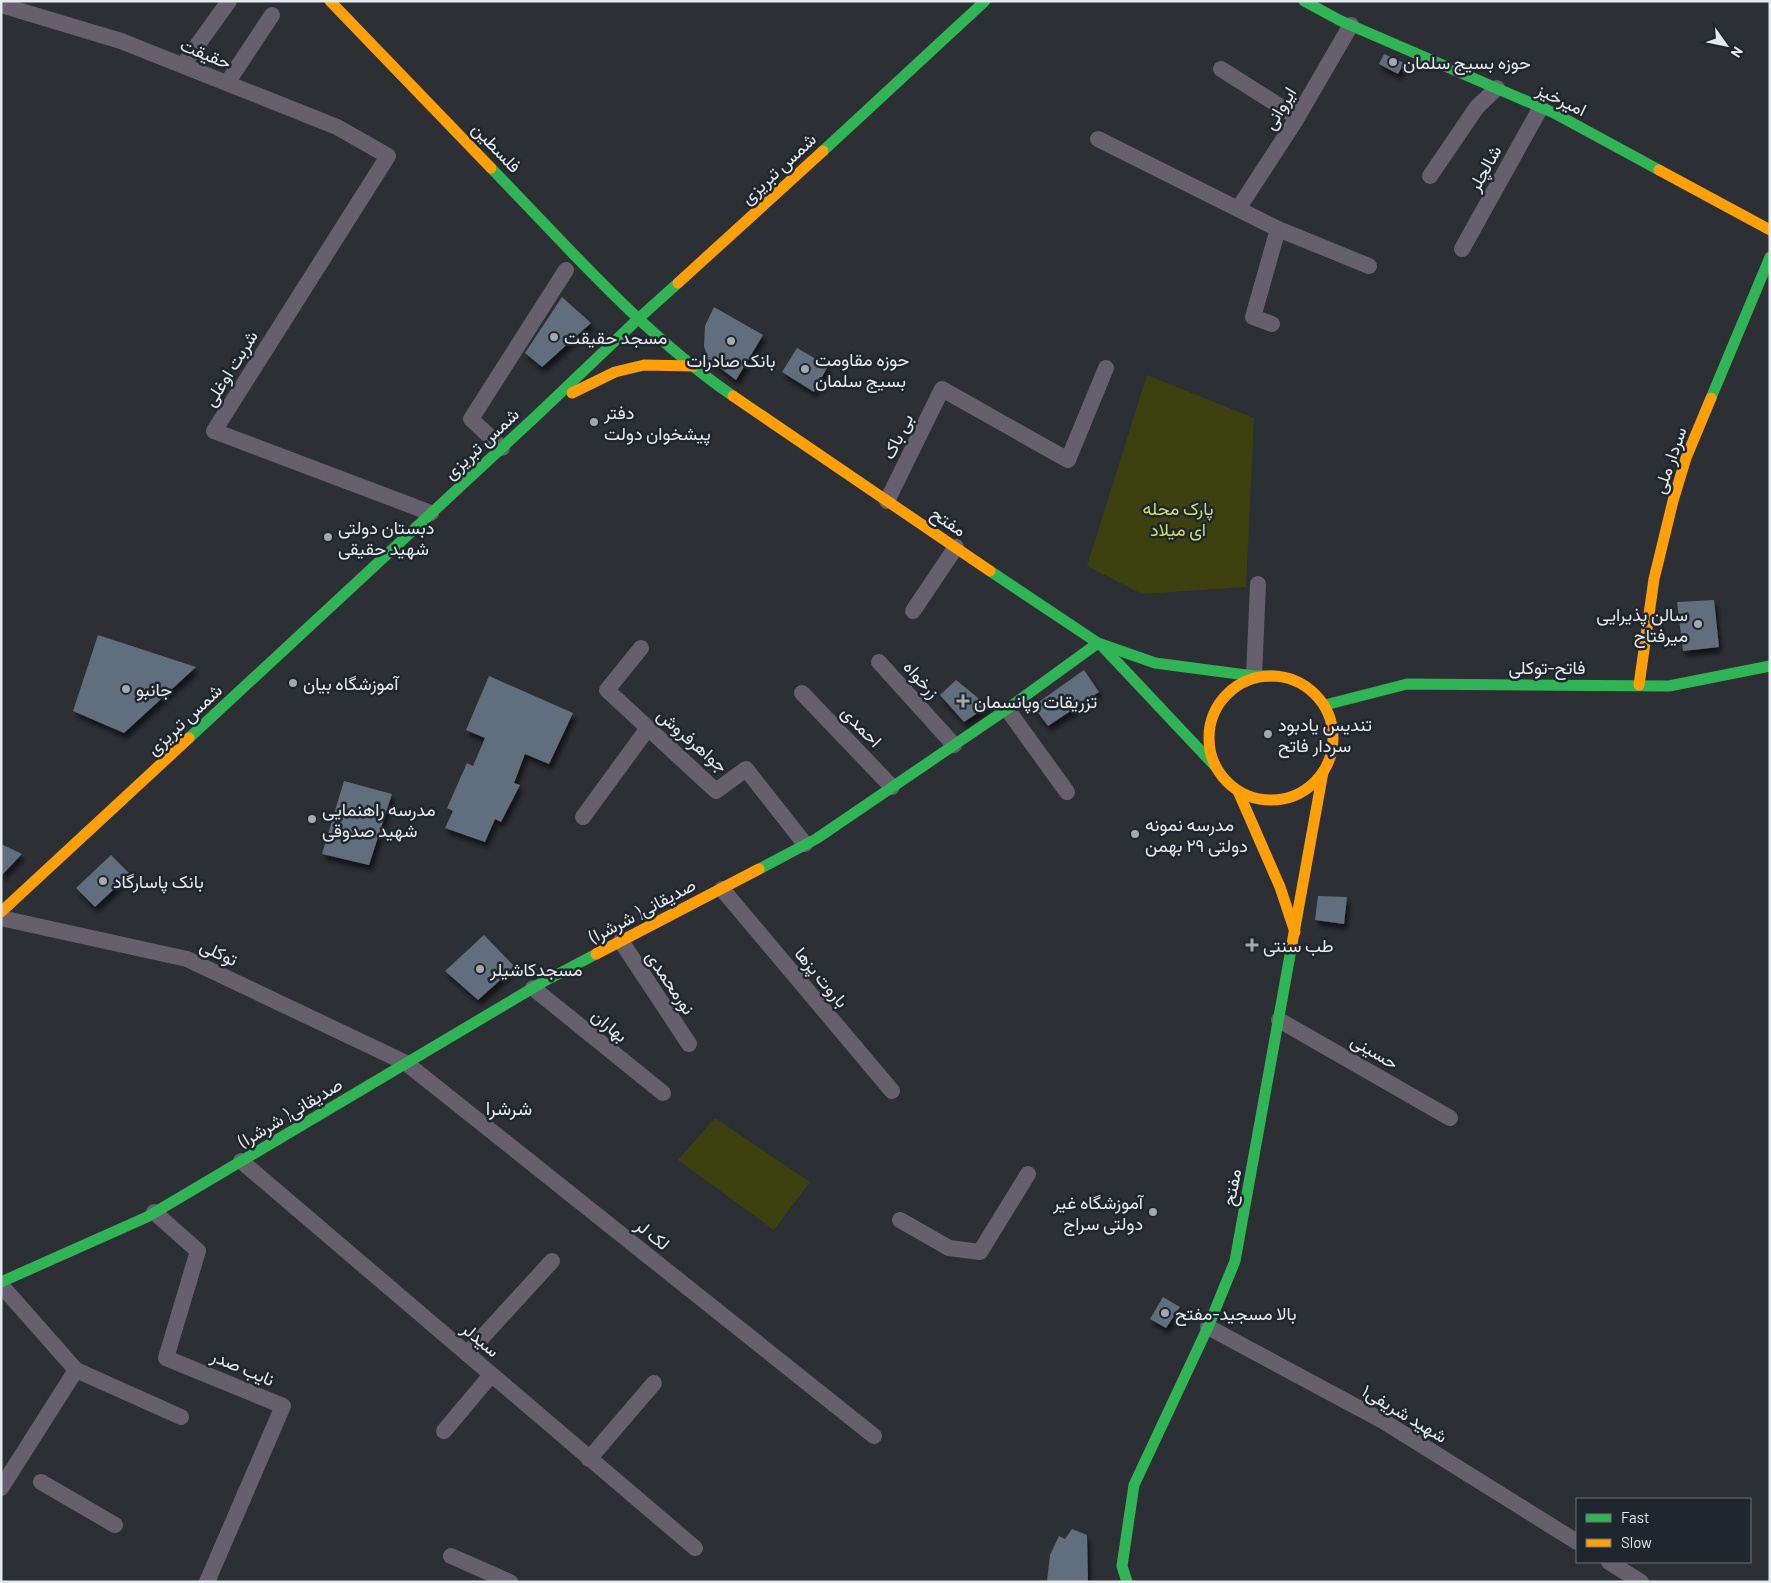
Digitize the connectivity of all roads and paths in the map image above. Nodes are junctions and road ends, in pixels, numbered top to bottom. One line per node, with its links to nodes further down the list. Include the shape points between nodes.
1 (229, 1): 8 (street)
2 (330, 1): 24 (main road, فلسطین)
3 (985, 1): 24 (main road, شمس تبریزی)
4 (1304, 1): 7 (main road, امیرخیز)
5 (2, 10): 8 (street, حقیقت, via 121,41)
6 (272, 15): 10 (street)
7 (1351, 25): 11 (main road, امیرخیز); 13 (street, ایروانی)
8 (183, 65): 10 (street, حقیقت)
9 (1221, 68): 13 (street)
10 (227, 83): 15 (street, حقیقت, via 337,127)
11 (1497, 88): 12 (main road, امیرخیز); 16 (street, via 1477,107)
12 (1541, 107): 19 (main road, امیرخیز); 20 (street, شالچلر)
13 (1297, 117): 17 (street, ایروانی)
14 (1098, 139): 17 (street)
15 (388, 156): 31 (street, شربت اوغلی, via 214,431)
16 (1430, 176)
17 (1238, 210): 18 (street)
18 (1278, 230): 22 (street); 25 (street, via 1252,317)
19 (1770, 230)
20 (1462, 249)
21 (1770, 257): 41 (main road, سردار ملی, via 1684,467 1654,579)
22 (1369, 266)
23 (566, 270): 29 (street, via 471,419)
24 (638, 319): 26 (main road, مفتح); 28 (main road, شمس تبریزی)
25 (1272, 324)
26 (694, 366): 28 (main road, via 644,365 615,372 575,390); 30 (main road, مفتح)
27 (1106, 368): 30 (street, بی باک, via 1068,460 942,389)
28 (534, 418): 29 (main road, شمس تبریزی)
29 (502, 448): 31 (main road, شمس تبریزی)
30 (887, 501): 32 (main road, مفتح)
31 (431, 513): 55 (main road, شمس تبریزی)
32 (956, 547): 34 (street); 35 (main road, مفتح)
33 (1258, 584): 39 (street)
34 (913, 611)
35 (1098, 642): 39 (main road, مفتح, via 1155,663); 44 (main road, (شرشرا )صدیقانی); 47 (main road)
36 (641, 648): 45 (street, جواهرفروش, via 607,690)
37 (879, 662): 46 (street, زرخواه)
38 (1770, 666): 41 (main road, فاتح-توکلی, via 1669,686)
39 (1254, 676): 40 (main road, مفتح)
40 (1274, 676): 43 (main road, via 1306,686); 47 (main road, via 1252,678 1234,689 1219,705 1210,725 1210,746)
41 (1639, 686): 43 (main road, فاتح-توکلی, via 1407,684)
42 (802, 694): 49 (street, احمدی)
43 (1325, 706): 48 (main road, via 1332,722 1334,739 1331,756)
44 (1007, 708): 46 (main road, (شرشرا )صدیقانی); 51 (street)
45 (648, 728): 52 (street); 53 (street, جواهرفروش, via 716,791 746,769)
46 (954, 745): 49 (main road, (شرشرا )صدیقانی)
47 (1216, 767): 50 (main road)
48 (1323, 772): 50 (main road, via 1310,787 1294,796 1274,800 1255,798); 57 (main road)
49 (892, 787): 53 (main road, (شرشرا )صدیقانی)
50 (1238, 791): 57 (main road, مفتح, via 1280,887)
51 (1067, 792)
52 (583, 816)
53 (806, 844): 54 (main road, (شرشرا )صدیقانی)
54 (722, 888): 58 (main road, (شرشرا )صدیقانی); 63 (street, باروت پزها)
55 (1, 912)
56 (1, 918): 62 (street, توکلی, via 188,959)
57 (1295, 934): 60 (main road, مفتح)
58 (620, 942): 59 (main road, (شرشرا )صدیقانی); 61 (street, نورمحمدی)
59 (533, 988): 62 (main road, (شرشرا )صدیقانی); 64 (street, بهاران)
60 (1280, 1020): 65 (street, حسینی); 72 (main road, مفتح, via 1235,1261)
61 (689, 1044)
62 (406, 1063): 66 (main road, (شرشرا )صدیقانی); 79 (street, لک لر)
63 (892, 1091)
64 (663, 1093)
65 (1450, 1118)
66 (241, 1161): 68 (main road, (شرشرا )صدیقانی); 73 (street, سیدلر)
67 (1028, 1174): 69 (street, via 980,1252 948,1248)
68 (154, 1212): 71 (main road, (شرشرا )صدیقانی); 88 (street, نایب صدر, via 198,1251 166,1358 283,1406)
69 (900, 1220)
70 (552, 1261): 73 (street)
71 (1, 1283): 74 (street)
72 (1208, 1327): 84 (street, شهید شریفی۱, via 1384,1421); 90 (main road, مفتح, via 1134,1485 1122,1566)
73 (467, 1354): 75 (street, سیدلر)
74 (76, 1370): 77 (street); 82 (street)
75 (491, 1375): 78 (street); 80 (street, سیدلر)
76 (654, 1382): 80 (street)
77 (181, 1417)
78 (444, 1431)
79 (874, 1436)
80 (589, 1459): 85 (street, سیدلر)
81 (41, 1482): 83 (street)
82 (1, 1488)
83 (115, 1525)
84 (1576, 1541)
85 (694, 1548)
86 (451, 1556): 89 (street)
87 (1611, 1563): 91 (street)
88 (207, 1582)
89 (510, 1582)
90 (1127, 1582)
91 (1641, 1582)

